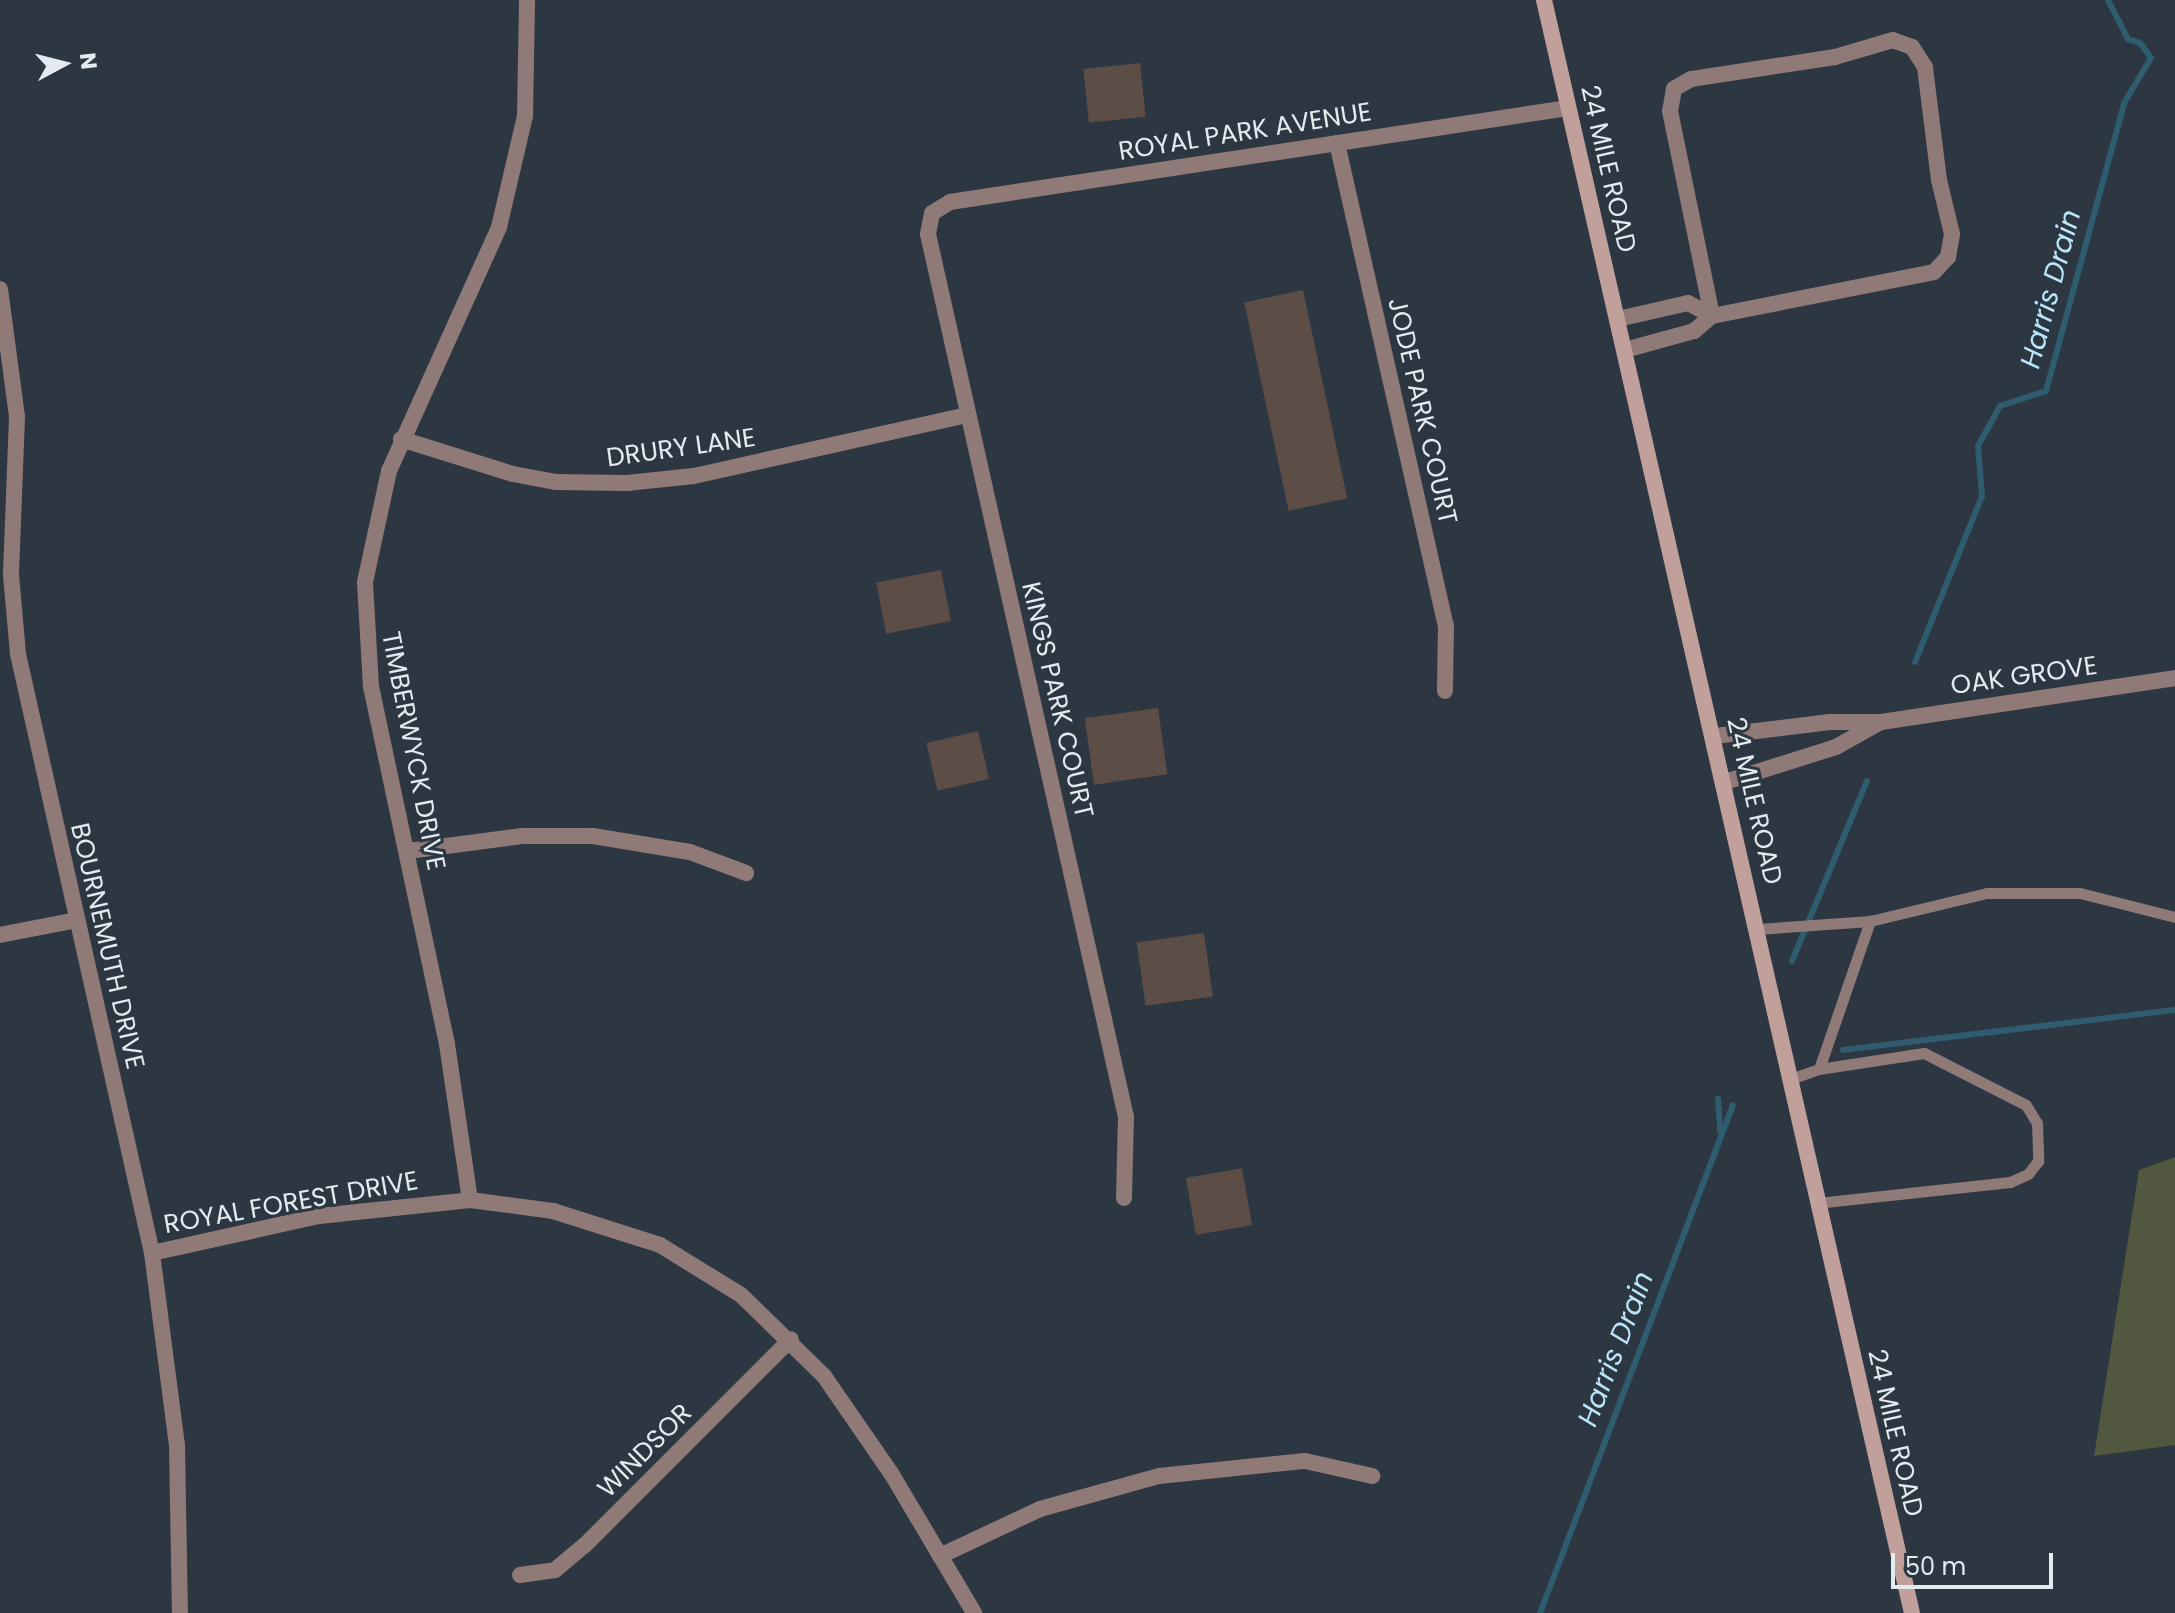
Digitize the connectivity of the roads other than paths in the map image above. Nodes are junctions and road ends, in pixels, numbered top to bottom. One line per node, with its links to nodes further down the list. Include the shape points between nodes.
1 (527, 0): 11 (street, TIMBERWYCK DRIVE, via 525,116 499,227)
2 (1544, 0): 3 (street, 24 MILE ROAD)
3 (1568, 108): 4 (street, ROYAL PARK AVENUE); 8 (street, 24 MILE ROAD)
4 (1337, 143): 5 (street, ROYAL PARK AVENUE, via 950,202); 13 (street, JODE PARK COURT, via 1446,625)
5 (932, 213): 10 (street, KINGS PARK COURT, via 928,234)
6 (0, 289): 20 (street, BOURNEMUTH DRIVE, via 17,417 11,575 18,654)
7 (1712, 316): 7 (street, via 1934,272 1948,257 1952,234 1939,180 1925,67 1912,47 1893,40 1835,57 1691,79 1674,89 1670,111); 8 (street, via 1688,303); 9 (street, via 1694,331)
8 (1618, 319): 9 (street, 24 MILE ROAD)
9 (1625, 350): 15 (street, 24 MILE ROAD)
10 (968, 415): 11 (street, DRURY LANE, via 694,476 627,483 556,482 513,474); 26 (street, KINGS PARK COURT, via 1126,1117)
11 (401, 439): 17 (street, TIMBERWYCK DRIVE, via 379,500 367,558 364,633)
12 (2175, 678): 14 (street, OAK GROVE)
13 (1445, 691)
14 (1881, 722): 15 (street, OAK GROVE, via 1830,722); 16 (street, OAK GROVE, via 1836,747)
15 (1715, 736): 16 (street, 24 MILE ROAD)
16 (1725, 782): 22 (street, 24 MILE ROAD)
17 (408, 851): 18 (street, via 522,836 593,836 690,852); 27 (street, TIMBERWYCK DRIVE, via 447,1044)
18 (746, 873)
19 (2175, 917): 21 (lane, via 2080,893 1987,893)
20 (77, 920): 23 (street); 29 (street, BOURNEMUTH DRIVE)
21 (1870, 921): 22 (lane); 24 (lane)
22 (1758, 929): 25 (street, 24 MILE ROAD)
23 (0, 935)
24 (1819, 1069): 25 (lane); 28 (lane, via 1924,1053 2026,1105 2037,1123 2040,1143 2038,1161 2028,1174 2010,1182)
25 (1790, 1079): 28 (street, 24 MILE ROAD)
26 (1124, 1198)
27 (470, 1200): 29 (street, ROYAL FOREST DRIVE, via 319,1216); 30 (street, ROYAL FOREST DRIVE, via 553,1211 660,1245 741,1295)
28 (1818, 1203): 36 (street, 24 MILE ROAD)
29 (152, 1253): 34 (street, BOURNEMUTH DRIVE, via 177,1445)
30 (791, 1339): 32 (street, ROYAL FOREST DRIVE, via 858,1421); 33 (street, WINDSOR, via 585,1545 555,1570)
31 (1372, 1476): 32 (street, via 1305,1461 1159,1476 1040,1509)
32 (940, 1556): 35 (street, ROYAL FOREST DRIVE)
33 (520, 1575)
34 (180, 1613)
35 (974, 1613)
36 (1912, 1613)

